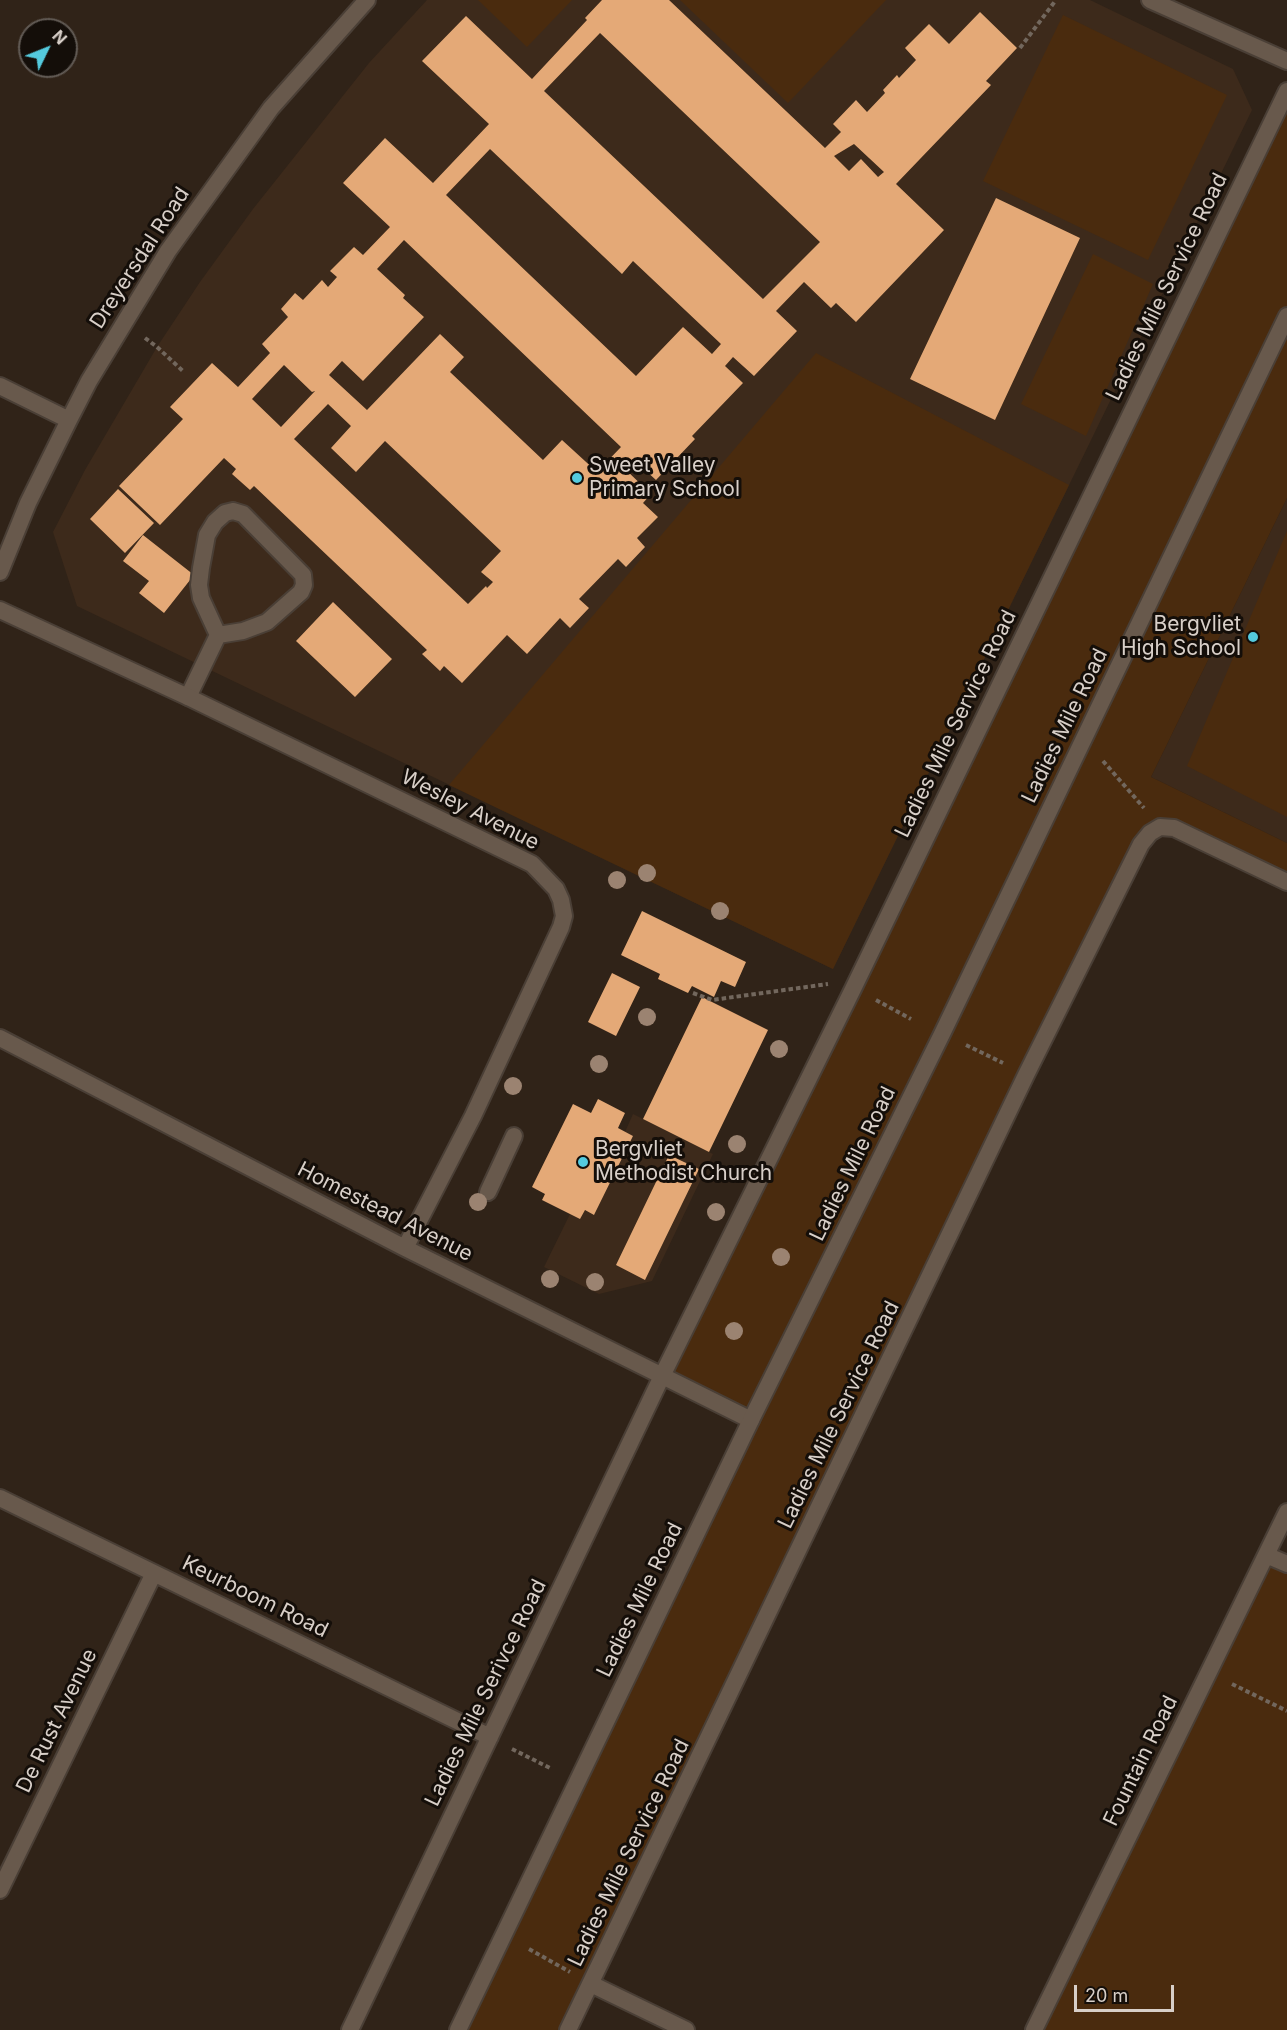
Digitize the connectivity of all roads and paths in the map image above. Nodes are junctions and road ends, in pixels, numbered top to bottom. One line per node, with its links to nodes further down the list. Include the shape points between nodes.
1 (367, 0): 9 (street, Dreyersdal Road, via 271,108 223,173 168,251)
2 (1056, 0): 4 (path)
3 (1150, 0): 5 (street)
4 (1020, 48)
5 (1287, 61)
6 (1287, 91): 27 (street, Ladies Mile Service Road)
7 (1287, 316): 28 (street, Ladies Mile Road)
8 (0, 386): 9 (street)
9 (69, 420): 10 (street, Dreyersdal Road, via 28,503)
10 (0, 572)
11 (0, 609): 13 (street, Wesley Avenue)
12 (218, 635): 12 (street, via 201,598 201,568 207,535 215,522 233,511 243,514 303,575 304,585 267,622); 13 (street)
13 (188, 697): 26 (street, Wesley Avenue, via 532,864 556,889 561,900 561,927 473,1116)
14 (1103, 761): 15 (path)
15 (1160, 827): 16 (street, via 1190,833); 23 (street, Ladies Mile Service Road, via 1141,844)
16 (1287, 882)
17 (839, 982): 18 (path, via 712,1000)
18 (693, 993)
19 (868, 996): 20 (path)
20 (912, 1019)
21 (0, 1038): 26 (street, Homestead Avenue)
22 (966, 1045): 23 (path)
23 (1026, 1075): 40 (street, Ladies Mile Service Road)
24 (514, 1136): 25 (street)
25 (488, 1192)
26 (405, 1248): 27 (street, Homestead Avenue)
27 (662, 1376): 28 (street, Homestead Avenue); 36 (street, Ladies Mile Serivce Road)
28 (752, 1420): 42 (street, Ladies Mile Road)
29 (0, 1498): 33 (street, Keurboom Road)
30 (1287, 1512): 31 (street, Fountain Road)
31 (1266, 1555): 32 (street); 34 (street, Fountain Road)
32 (1287, 1564)
33 (154, 1573): 36 (street, Keurboom Road); 38 (street, De Rust Avenue)
34 (1209, 1673): 35 (path); 45 (street, Fountain Road)
35 (1287, 1711)
36 (490, 1737): 37 (path); 41 (street, Ladies Mile Serivce Road)
37 (550, 1768)
38 (0, 1890)
39 (529, 1949): 40 (path)
40 (591, 1984): 43 (street, Ladies Mile Service Road); 44 (street)
41 (350, 2030)
42 (458, 2030)
43 (568, 2030)
44 (686, 2030)
45 (1034, 2030)

